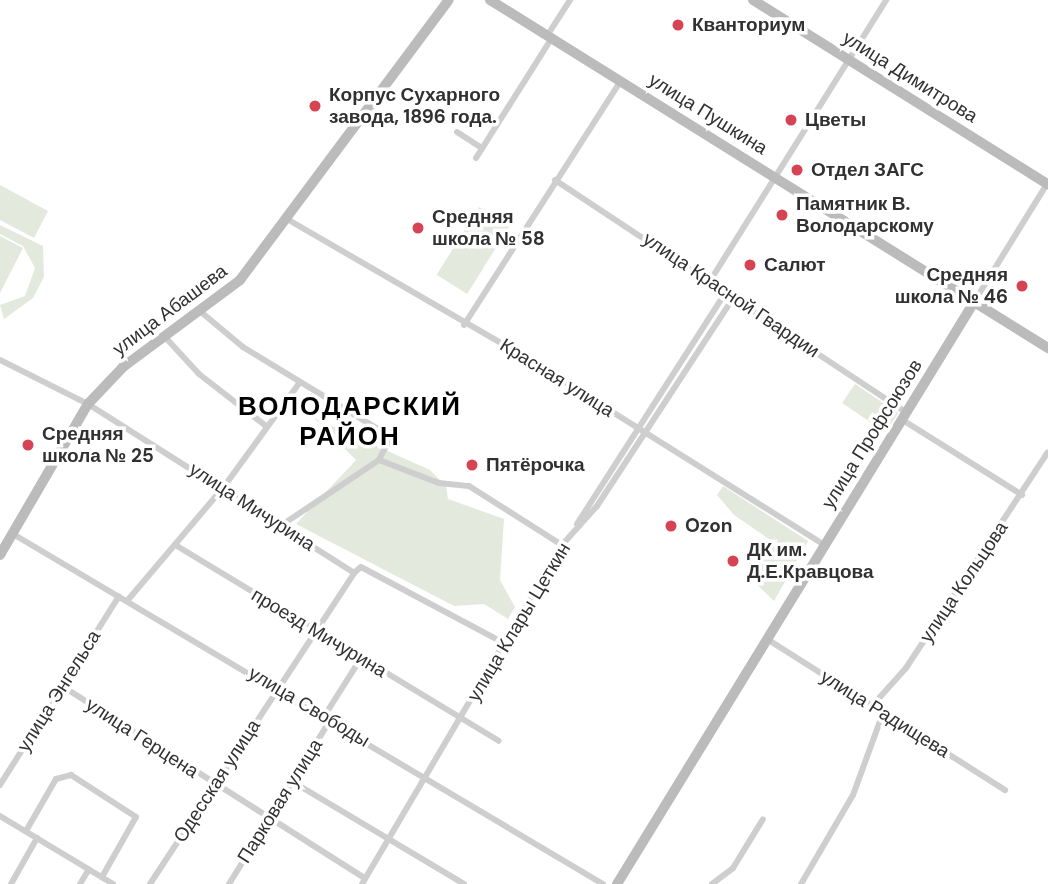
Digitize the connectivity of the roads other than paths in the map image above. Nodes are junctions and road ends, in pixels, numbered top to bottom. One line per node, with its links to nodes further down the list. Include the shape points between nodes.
1 (449, 0): 15 (street, улица Абашева)
2 (490, 0): 6 (street, улица Пушкина)
3 (570, 0): 6 (street)
4 (753, 0): 7 (street, улица Димитрова)
5 (886, 0): 7 (street)
6 (549, 37): 8 (street, улица Пушкина); 10 (street)
7 (848, 60): 12 (street); 14 (street, улица Димитрова)
8 (621, 80): 12 (street, улица Пушкина); 13 (street)
9 (457, 132): 10 (street)
10 (482, 148): 11 (street)
11 (476, 158)
12 (775, 175): 16 (street); 19 (street, улица Пушкина)
13 (555, 180): 16 (street, улица Красной Гвардии); 21 (street)
14 (1048, 183): 19 (street, улица Профсоюзов)
15 (287, 219): 20 (street, улица Абашева, via 240,280); 21 (street, Красная улица)
16 (710, 281): 17 (street, улица Красной Гвардии)
17 (726, 292): 18 (street, улица Красной Гвардии); 29 (street)
18 (734, 297): 27 (street, улица Красной Гвардии); 30 (street, улица Клары Цеткин)
19 (974, 302): 23 (street, улица Пушкина); 27 (street, улица Профсоюзов)
20 (201, 312): 22 (street, улица Абашева); 25 (street)
21 (464, 324): 29 (street, Красная улица)
22 (165, 337): 26 (street, улица Абашева); 28 (street, via 199,374)
23 (1048, 348)
24 (0, 360): 26 (street, улица Мичурина)
25 (300, 382): 28 (street); 32 (street, via 391,437)
26 (88, 404): 33 (street, улица Мичурина); 37 (street, улица Абашева)
27 (904, 415): 34 (street, улица Красной Гвардии); 39 (street, улица Профсоюзов)
28 (266, 426): 33 (street)
29 (636, 428): 30 (street, Красная улица); 36 (street)
30 (645, 432): 36 (street, улица Клары Цеткин); 39 (street, Красная улица)
31 (1048, 452): 34 (street, улица Кольцова)
32 (379, 460): 35 (street); 38 (street, via 439,483 469,486)
33 (223, 488): 35 (street, улица Мичурина); 40 (street)
34 (1022, 495): 51 (street, улица Кольцова, via 906,668)
35 (282, 525): 42 (street, улица Мичурина)
36 (575, 529): 38 (street, улица Клары Цеткин)
37 (13, 534): 41 (street, улица Абашева); 43 (street, улица Свободы)
38 (562, 545): 47 (street, улица Клары Цеткин)
39 (824, 545): 46 (street, улица Профсоюзов)
40 (177, 546): 44 (street); 45 (street, проезд Мичурина)
41 (0, 555)
42 (354, 572): 45 (street, Одесская улица); 47 (street, улица Мичурина, via 361,567)
43 (119, 596): 44 (street, улица Свободы); 49 (street, улица Энгельса)
44 (127, 601): 50 (street, улица Свободы)
45 (316, 631): 48 (street, проезд Мичурина); 50 (street, Одесская улица)
46 (765, 638): 51 (street, улица Радищева); 77 (street, улица Профсоюзов)
47 (504, 643): 54 (street, улица Клары Цеткин)
48 (361, 658): 53 (street, Парковая улица); 54 (street, проезд Мичурина)
49 (62, 686): 58 (street, улица Энгельса); 59 (street, улица Герцена)
50 (278, 688): 53 (street, улица Свободы); 59 (street, Одесская улица)
51 (872, 706): 52 (street, улица Радищева)
52 (883, 713): 60 (street, улица Радищева); 79 (street, via 853,795)
53 (328, 717): 56 (street, улица Свободы); 57 (street, Парковая улица)
54 (462, 718): 55 (street, проезд Мичурина); 56 (street, улица Клары Цеткин)
55 (499, 741)
56 (426, 779): 66 (street, улица Клары Цеткин); 76 (street, улица Свободы)
57 (293, 782): 63 (street, Парковая улица); 66 (street)
58 (0, 785)
59 (215, 785): 63 (street, улица Герцена); 73 (street, Одесская улица)
60 (1004, 790)
61 (0, 816): 64 (street)
62 (763, 819): 78 (street, via 733,868)
63 (269, 820): 69 (street, улица Герцена); 74 (street, Парковая улица)
64 (26, 831): 65 (street); 68 (street, via 56,779 71,775 136,817)
65 (37, 838): 67 (street); 70 (street)
66 (388, 841): 69 (street, улица Клары Цеткин); 75 (street)
67 (89, 870): 68 (street); 71 (street)
68 (102, 877): 72 (street)
69 (363, 881)
70 (11, 884)
71 (80, 884)
72 (113, 884)
73 (150, 884)
74 (229, 884)
75 (464, 884)
76 (603, 884)
77 (617, 884)
78 (712, 884)
79 (801, 884)

